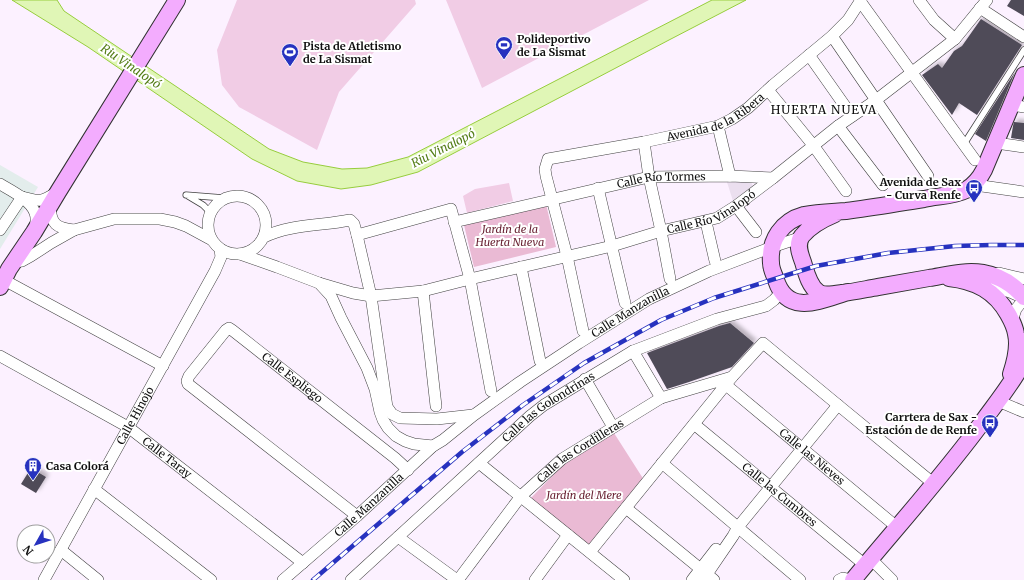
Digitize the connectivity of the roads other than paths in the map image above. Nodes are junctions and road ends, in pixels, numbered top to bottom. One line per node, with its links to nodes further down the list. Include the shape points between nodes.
1 (177, 0): 33 (street)
2 (919, 0): 7 (street, via 934,20)
3 (860, 1): 5 (street, Avenida de la Ribera, via 848,20); 10 (street)
4 (984, 4): 6 (street); 7 (street, Calle Río Vinalopó)
5 (832, 36): 9 (street, Avenida de la Ribera); 13 (street)
6 (1024, 37)
7 (955, 40): 10 (street, Calle Río Vinalopó)
8 (1024, 50): 20 (lane)
9 (810, 55): 12 (street, Avenida de la Ribera); 15 (street)
10 (912, 73): 13 (street, Calle Río Vinalopó); 20 (street)
11 (1024, 75): 14 (street)
12 (768, 90): 16 (street, Avenida de la Ribera, via 748,108); 21 (street)
13 (876, 100): 15 (street, Calle Río Vinalopó); 25 (street)
14 (1018, 106): 19 (street)
15 (852, 116): 17 (street, Calle Río Vinalopó)
16 (718, 126): 18 (street, Avenida de la Ribera); 24 (street)
17 (838, 126): 21 (street, Calle Río Vinalopó); 30 (street)
18 (644, 142): 26 (street); 37 (street, Avenida de la Ribera, via 548,159 545,169)
19 (996, 143): 22 (street); 28 (street)
20 (964, 144): 23 (street)
21 (812, 145): 27 (street, Calle Río Vinalopó); 32 (street)
22 (1024, 147)
23 (975, 160)
24 (730, 176): 26 (street, Calle Río Tormes); 27 (street, Calle Río Tormes)
25 (928, 176)
26 (649, 177): 31 (street, Calle Río Tormes); 49 (street)
27 (773, 178): 39 (street, Calle Río Vinalopó)
28 (976, 182): 34 (street, via 982,186); 40 (street, via 957,193)
29 (0, 184): 35 (street)
30 (883, 185)
31 (598, 188): 37 (street, Calle Río Tormes); 56 (street)
32 (846, 191)
33 (58, 192): 35 (street, via 42,201); 38 (street)
34 (1024, 192)
35 (22, 197): 47 (street); 50 (street, via 35,212)
36 (224, 198): 41 (street, via 234,195 252,199); 42 (street, via 218,201); 42 (lane, via 186,195 203,205)
37 (552, 200): 43 (street, Calle Río Tormes); 60 (street)
38 (50, 206): 48 (street, via 50,213 60,228); 50 (street)
39 (736, 206): 44 (street, Calle Río Vinalopó); 51 (street)
40 (846, 211): 53 (street, via 824,219); 57 (street, via 803,215 793,219 778,232)
41 (264, 214): 46 (street, via 274,222); 55 (street, via 266,229)
42 (209, 216): 45 (street, via 195,226); 54 (street, via 207,230)
43 (454, 222): 52 (street, via 451,209); 65 (street)
44 (706, 222): 49 (street, Calle Río Vinalopó); 61 (street)
45 (186, 226): 48 (street, via 160,219 114,219); 54 (street)
46 (289, 228): 52 (street, via 350,220); 55 (street)
47 (0, 230)
48 (74, 230): 64 (street, via 22,261)
49 (661, 231): 56 (street, Calle Río Vinalopó); 66 (street)
50 (34, 232): 64 (street)
51 (756, 232)
52 (358, 235): 74 (street)
53 (802, 237): 57 (street, Calle Manzanilla); 72 (street, via 799,245 800,256 814,288 821,294)
54 (210, 239): 58 (street)
55 (262, 239): 59 (street, via 255,248); 62 (street, via 264,255)
56 (612, 246): 60 (street, Calle Río Vinalopó); 76 (street)
57 (772, 247): 71 (street, via 771,264); 93 (street, Calle Manzanilla, via 709,271 649,299 579,343)
58 (220, 249): 59 (street, via 226,253); 83 (street, Calle Hinojo, via 221,256 215,271)
59 (240, 254): 62 (street, Calle Río Vinalopó)
60 (567, 256): 63 (street, Calle Río Vinalopó); 79 (street)
61 (715, 261)
62 (271, 265): 69 (street, Calle Río Vinalopó)
63 (521, 267): 65 (street, Calle Río Vinalopó); 82 (street)
64 (6, 276): 83 (street)
65 (470, 279): 70 (street, Calle Río Vinalopó); 87 (street)
66 (670, 279)
67 (980, 279): 68 (street, via 991,272 998,272); 72 (street, via 963,272); 75 (street, via 999,278 1007,281); 78 (street)
68 (1024, 279)
69 (319, 283): 73 (street, Calle Río Vinalopó); 77 (street)
70 (422, 292): 74 (street, Calle Río Vinalopó); 91 (street)
71 (780, 292): 72 (street, via 798,303 813,302); 80 (street, Calle las Golondrinas, via 766,306 717,319)
72 (848, 292)
73 (353, 293): 74 (street, Calle Río Vinalopó); 77 (street, via 344,296)
74 (371, 296): 93 (street, Calle Manzanilla, via 386,404 390,412 400,418 437,419)
75 (1024, 298): 78 (street)
76 (625, 303)
77 (336, 306): 97 (street, via 373,381 380,412 388,428 405,441)
78 (1012, 321): 89 (street, via 1016,335 1016,352 1012,370)
79 (583, 331)
80 (633, 351): 85 (street, Calle las Golondrinas); 88 (street)
81 (0, 356): 95 (street, Calle Taray)
82 (540, 361)
83 (162, 366): 95 (street, Calle Hinojo)
84 (1023, 367): 89 (street)
85 (586, 379): 96 (street); 99 (street, Calle las Golondrinas, via 540,408)
86 (729, 381): 88 (street, Calle las Cordilleras); 90 (street, via 764,343); 94 (street); 98 (street, Calle las Nieves)
87 (490, 392)
88 (661, 398): 96 (street, Calle las Cordilleras)
89 (1000, 399): 92 (street); 102 (street)
90 (838, 405): 98 (street); 102 (street)
91 (436, 406)
92 (1024, 412)
93 (474, 415): 97 (street, Calle Manzanilla)
94 (694, 424): 100 (street); 103 (street, Calle las Cumbres)
95 (128, 427): 104 (street, Calle Hinojo); 115 (street, Calle Taray)
96 (613, 427): 105 (street, Calle las Cordilleras, via 562,459)
97 (433, 446): 101 (street, Calle Manzanilla)
98 (803, 448): 103 (street); 109 (street, Calle las Nieves)
99 (479, 463): 105 (street); 111 (street, Calle las Golondrinas)
100 (662, 464): 106 (street); 108 (street)
101 (408, 470): 107 (street, Calle Manzanilla); 107 (street, Calle Espliego, via 229,328 226,330 189,376 188,384)
102 (934, 484): 109 (street)
103 (771, 486): 108 (street); 114 (street, Calle las Cumbres)
104 (94, 488): 112 (street, Calle Hinojo); 119 (street)
105 (521, 496): 110 (street); 122 (street, Calle las Cordilleras)
106 (626, 508): 113 (street); 116 (street)
107 (357, 516): 115 (street, Calle Manzanilla)
108 (736, 526): 116 (street, via 733,536); 126 (street)
109 (898, 528): 114 (street)
110 (568, 535): 113 (street); 123 (street)
111 (398, 537): 121 (street, Calle las Golondrinas); 122 (street)
112 (61, 550): 117 (street, Calle Hinojo); 118 (street)
113 (590, 552): 124 (street)
114 (868, 562): 128 (street); 129 (street, Calle las Cumbres)
115 (303, 563): 120 (street, Calle Manzanilla)
116 (706, 576): 125 (street)
117 (44, 580)
118 (98, 580)
119 (211, 580)
120 (283, 580)
121 (351, 580)
122 (457, 580)
123 (535, 580)
124 (624, 580)
125 (692, 580)
126 (800, 580)
127 (839, 580): 128 (street)
128 (852, 580)
129 (892, 580)

